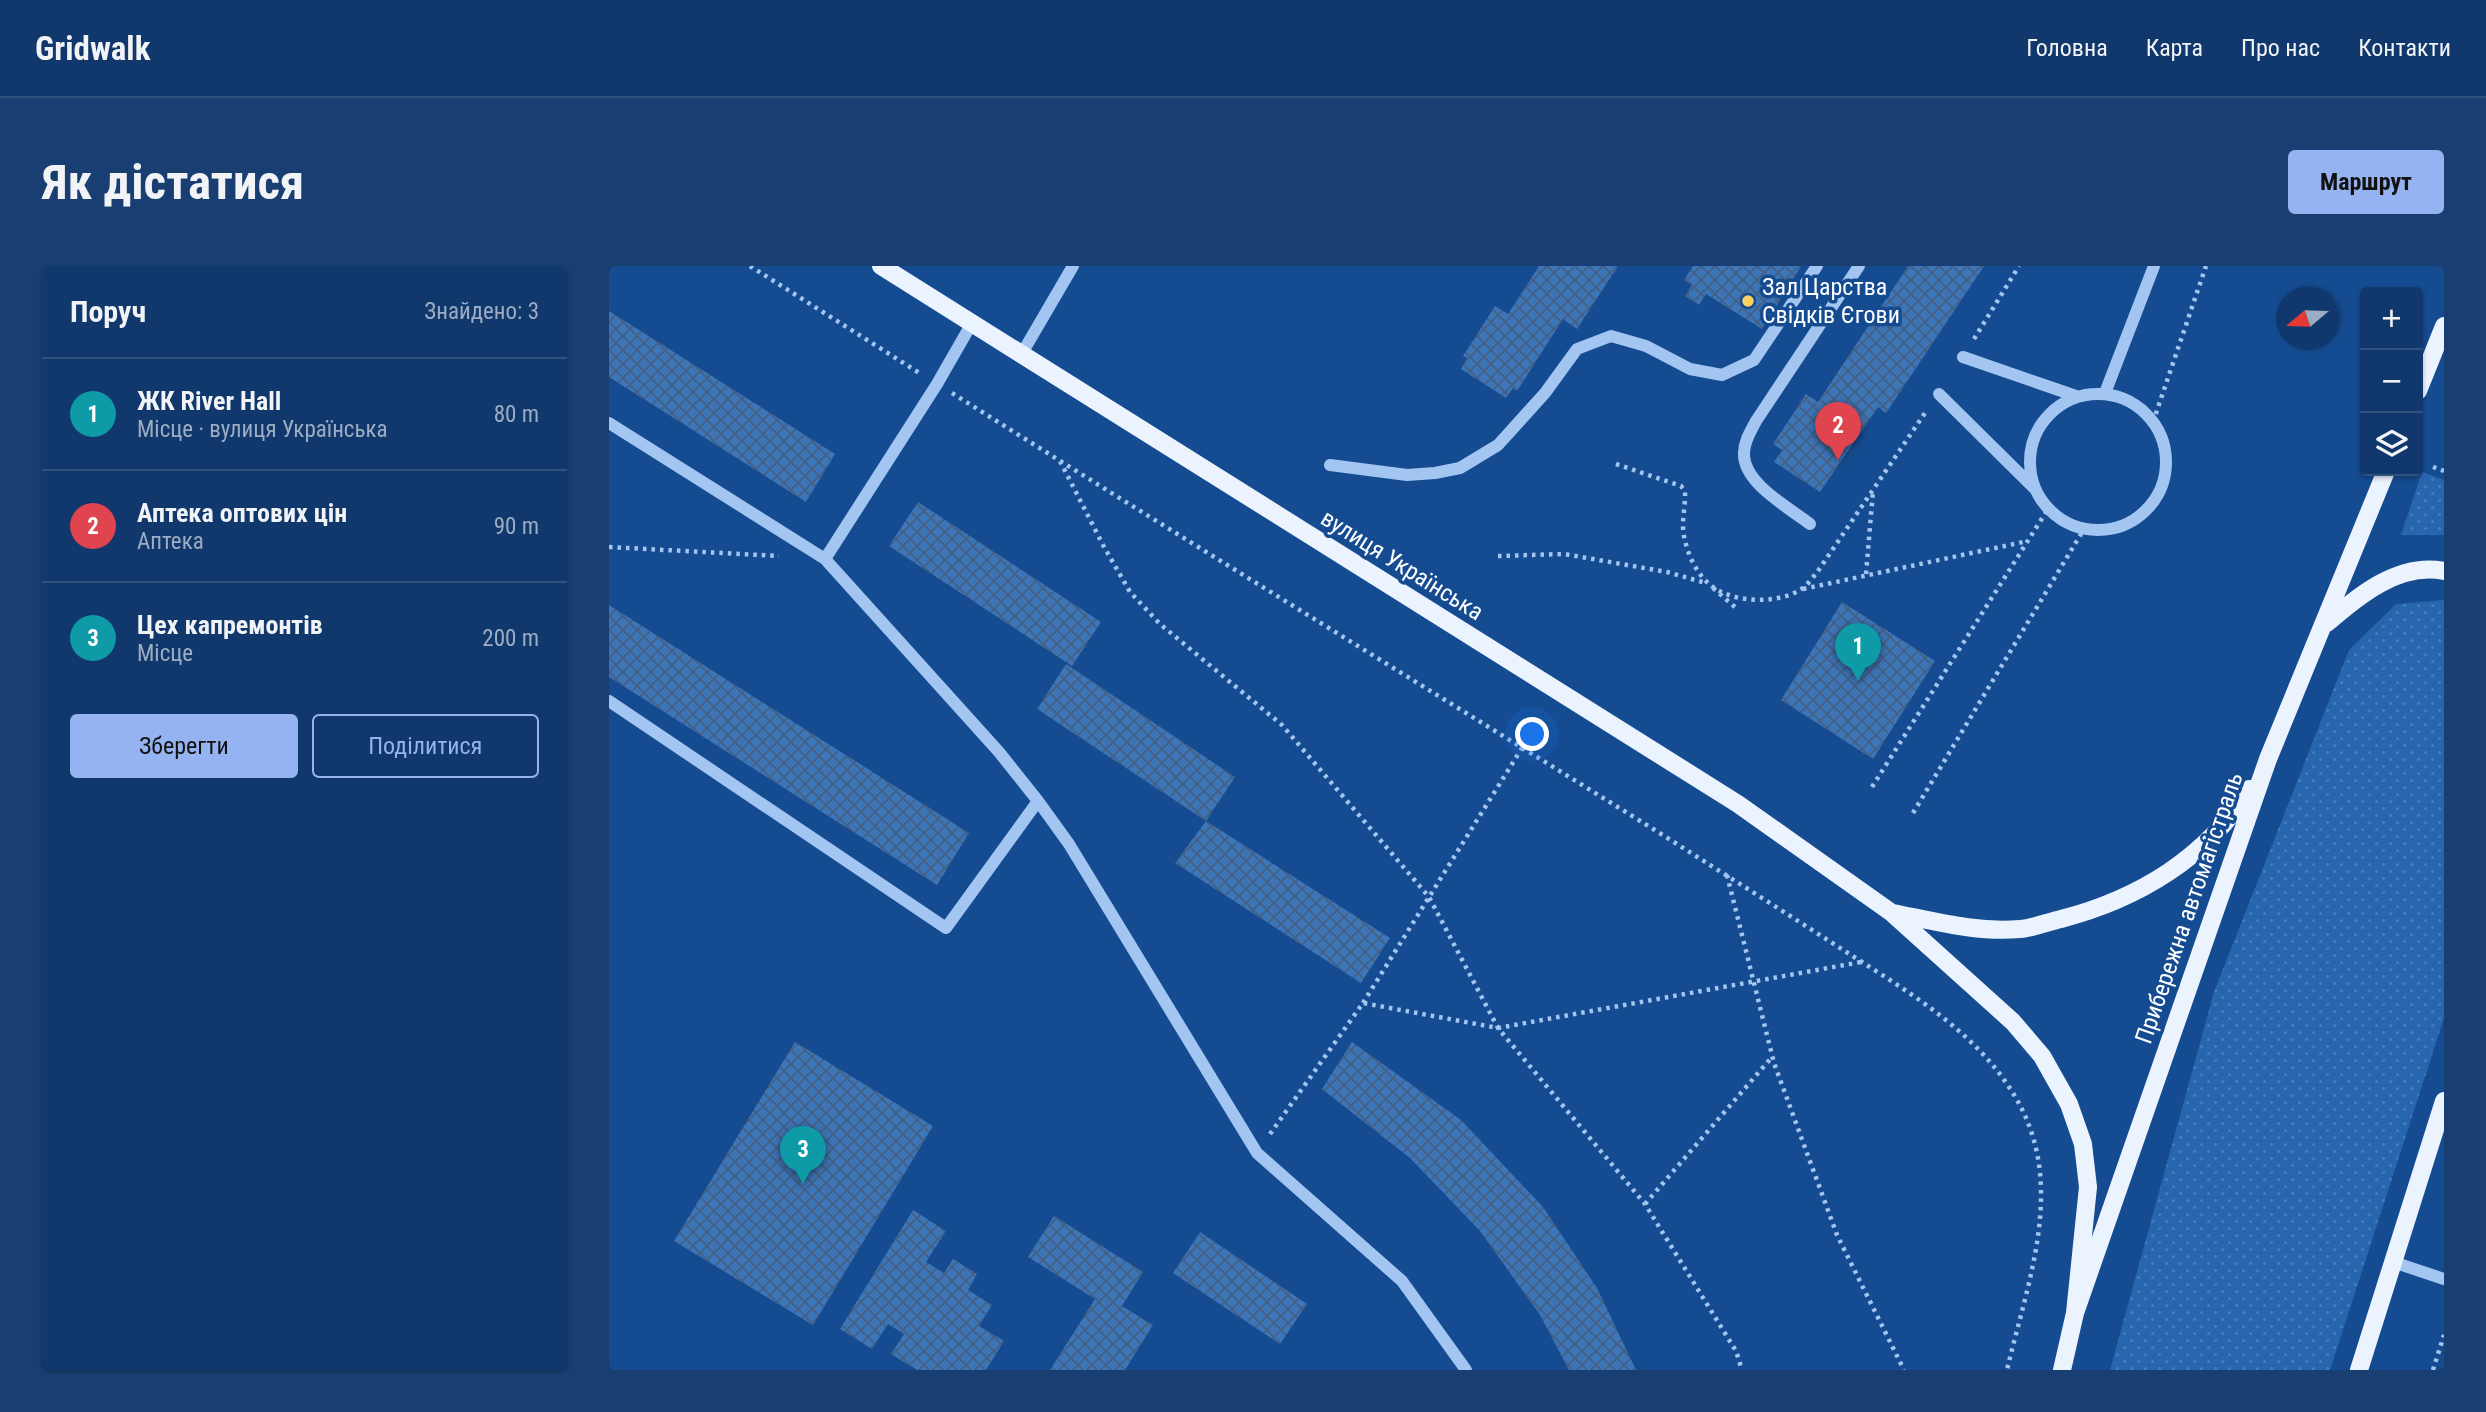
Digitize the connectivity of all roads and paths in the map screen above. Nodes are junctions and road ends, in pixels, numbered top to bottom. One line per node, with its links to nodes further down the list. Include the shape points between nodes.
1 (750, 266): 14 (path)
2 (881, 266): 9 (main road, вулиця Українська)
3 (1073, 266): 11 (lane)
4 (1817, 266): 22 (lane, via 1754,360 1722,375 1690,369 1646,346 1611,336 1577,349 1498,445 1460,468 1407,475)
5 (1859, 266): 29 (lane, via 1756,421 1744,452 1746,468 1756,483)
6 (2019, 266): 12 (path)
7 (2154, 266): 15 (lane)
8 (2206, 266): 18 (path)
9 (972, 323): 11 (main road, вулиця Українська); 14 (lane)
10 (2444, 326): 13 (main road)
11 (1021, 355): 50 (main road, вулиця Українська, via 1738,804)
12 (1963, 357): 17 (lane)
13 (2423, 378)
14 (937, 384): 20 (path); 35 (lane)
15 (2105, 393): 17 (lane); 18 (lane, via 2132,402)
16 (1939, 394): 26 (lane); 27 (path)
17 (2076, 396): 26 (lane, via 2052,410 2035,433 2029,460)
18 (2154, 422): 30 (lane, via 2164,444 2166,469 2147,510 2107,530)
19 (609, 424): 35 (lane)
20 (1060, 461): 43 (path); 49 (path, via 1131,592 1160,624 1282,725)
21 (1616, 464): 38 (path, via 1682,486 1684,539 1693,563)
22 (1329, 465)
23 (2433, 467): 24 (path)
24 (2444, 471)
25 (2384, 476): 41 (main road, Прибережна автомагістраль)
26 (2034, 488): 28 (lane)
27 (1873, 489): 37 (path); 39 (path)
28 (2048, 509): 30 (lane, via 2064,522); 31 (path)
29 (1810, 524)
30 (2084, 529): 47 (path)
31 (2028, 541): 37 (path); 45 (path)
32 (609, 547): 33 (path)
33 (785, 556)
34 (1497, 556): 38 (path, via 1564,554)
35 (825, 559): 46 (lane)
36 (2444, 571): 41 (main road, via 2409,572 2364,591)
37 (1866, 574): 39 (path)
38 (1709, 584): 39 (path, via 1757,601 1783,599); 40 (path)
39 (1803, 589)
40 (1736, 608)
41 (2323, 626): 44 (main road, Прибережна автомагістраль)
42 (609, 701): 46 (lane, via 946,928)
43 (1522, 748): 48 (path); 49 (path)
44 (2268, 759): 50 (main road, вулиця Українська, via 2240,805 2208,841 2168,873 2122,900 2021,929 1970,928); 61 (main road, Прибережна автомагістраль)
45 (1872, 787)
46 (1038, 801): 57 (lane, via 1069,844)
47 (1913, 813)
48 (1727, 875): 51 (path); 52 (path)
49 (1429, 897): 53 (path); 54 (path)
50 (1892, 913): 61 (main road, вулиця Українська, via 2013,1021 2042,1056 2069,1104 2083,1144 2088,1187)
51 (1861, 962): 52 (path); 66 (path, via 1925,1003 1978,1049 2012,1090 2037,1144 2043,1190 2040,1230)
52 (1754, 981): 54 (path); 55 (path)
53 (1363, 1003): 54 (path); 57 (path)
54 (1498, 1028): 58 (path)
55 (1773, 1057): 58 (path); 65 (path, via 1837,1235)
56 (2444, 1101): 59 (main road)
57 (1257, 1153): 63 (lane, via 1402,1281)
58 (1645, 1204): 64 (path, via 1736,1351)
59 (2393, 1262): 60 (lane); 68 (main road)
60 (2444, 1279)
61 (2075, 1313): 67 (main road, Прибережна автомагістраль)
62 (2444, 1335): 69 (path)
63 (1466, 1370)
64 (1742, 1370)
65 (1904, 1370)
66 (2007, 1370)
67 (2062, 1370)
68 (2359, 1370)
69 (2433, 1370)

